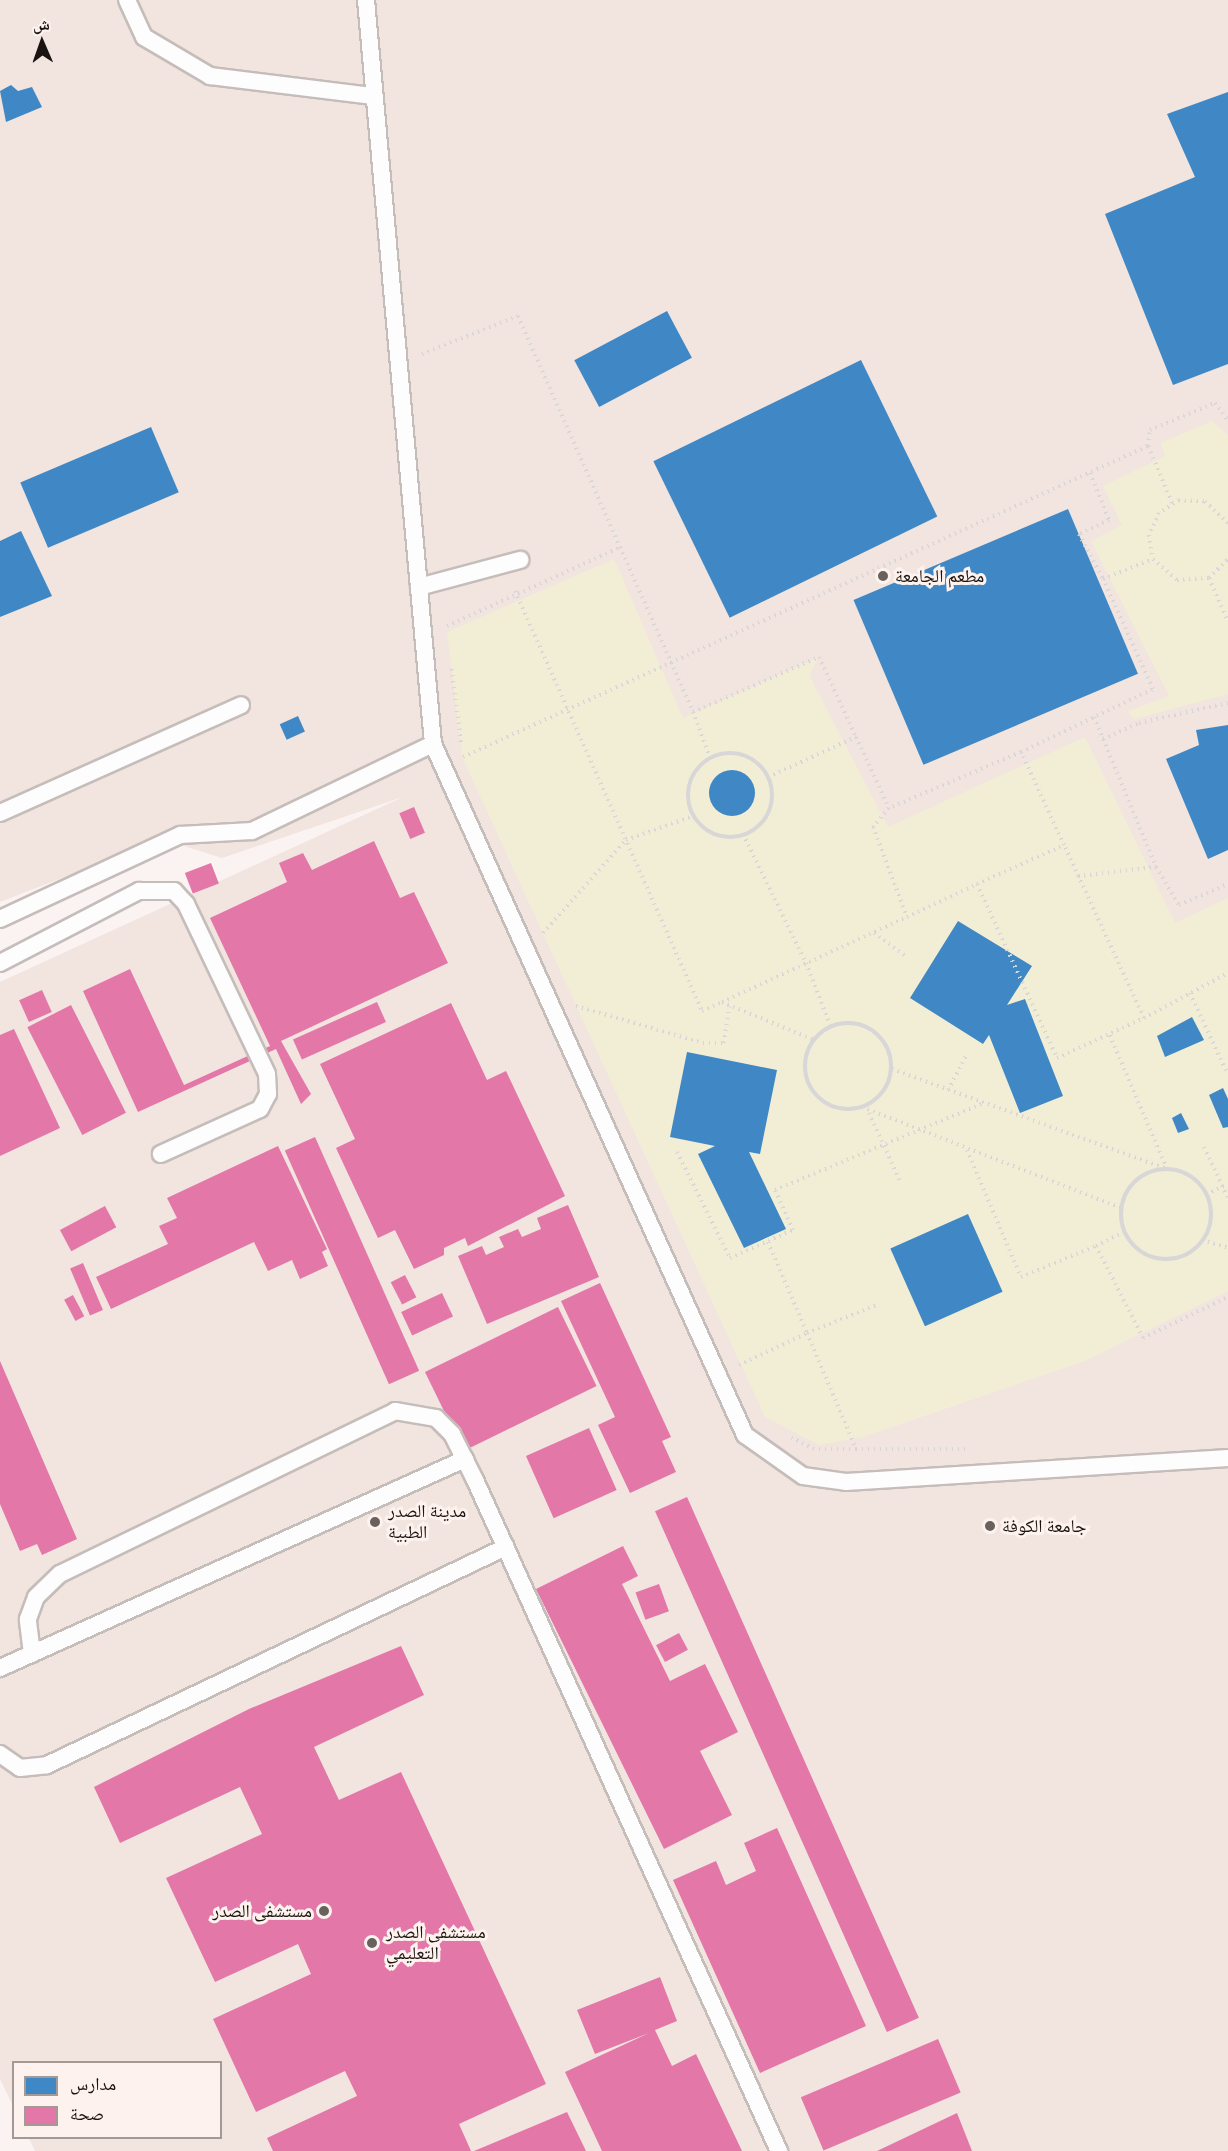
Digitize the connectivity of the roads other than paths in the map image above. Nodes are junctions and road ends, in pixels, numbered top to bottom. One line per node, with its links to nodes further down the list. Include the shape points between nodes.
1 (127, 0): 3 (lane, via 144,37 210,76)
2 (366, 0): 3 (lane)
3 (374, 96): 5 (lane)
4 (520, 560): 5 (lane)
5 (418, 587): 7 (lane)
6 (241, 705): 8 (lane)
7 (433, 744): 9 (lane, via 252,831 180,835); 12 (lane, via 745,1435 803,1476 846,1482)
8 (0, 813)
9 (0, 919)
10 (0, 963): 11 (lane, via 139,891 174,891 186,904 267,1074 268,1094 260,1109)
11 (161, 1154)
12 (1228, 1458)
13 (465, 1459): 14 (lane); 15 (lane); 15 (lane, via 436,1418 395,1412 60,1574 36,1597 28,1619)
14 (506, 1547): 17 (lane, via 47,1765 20,1768); 18 (lane)
15 (32, 1654): 16 (lane)
16 (0, 1668)
17 (0, 1754)
18 (779, 2151)

